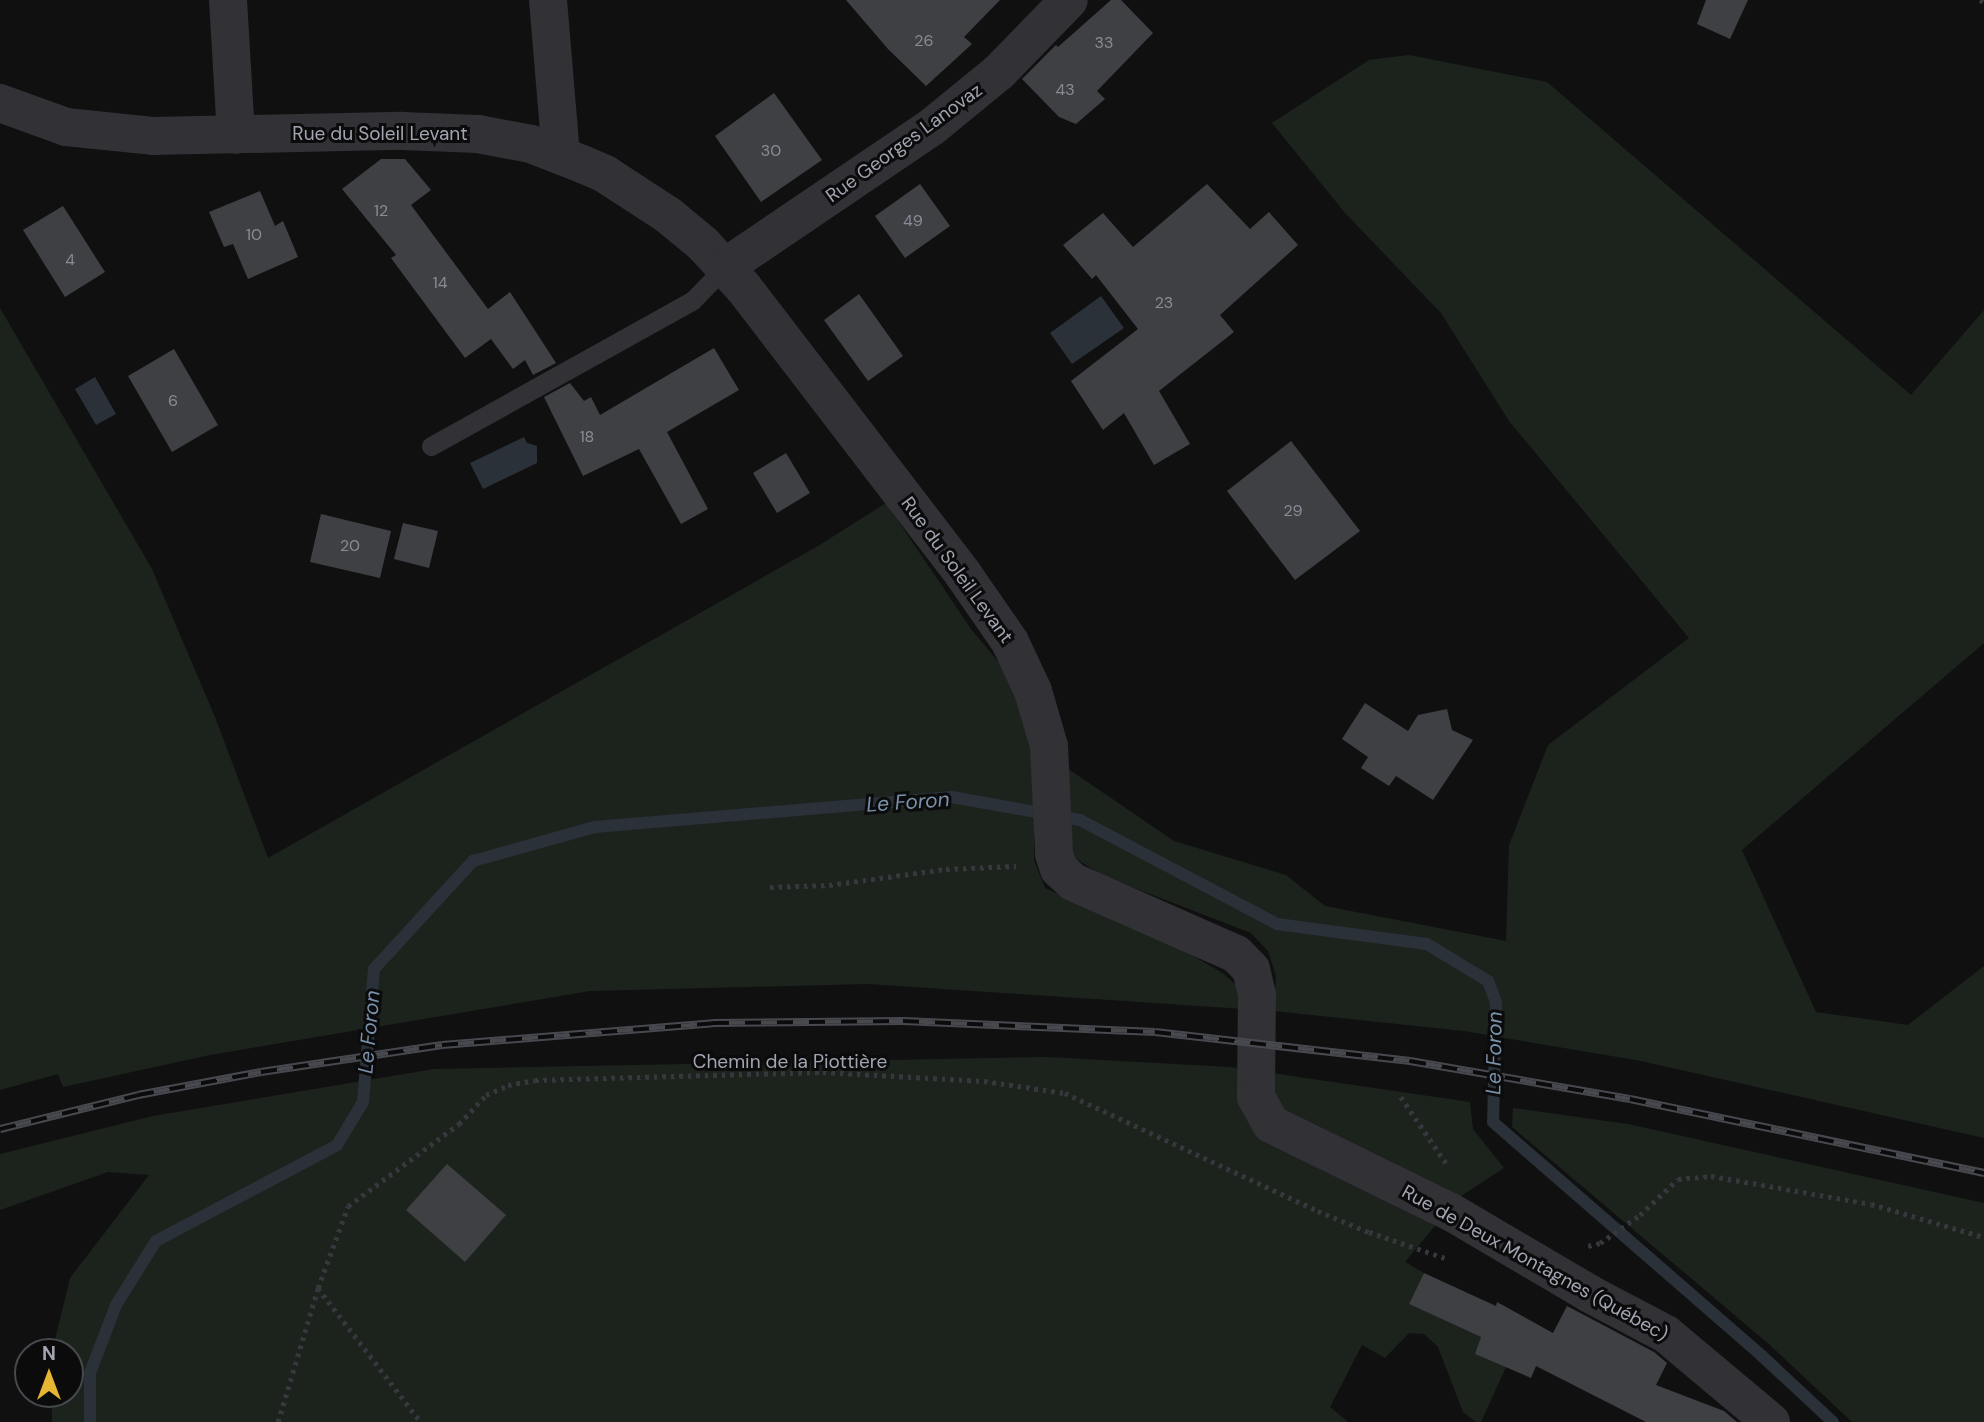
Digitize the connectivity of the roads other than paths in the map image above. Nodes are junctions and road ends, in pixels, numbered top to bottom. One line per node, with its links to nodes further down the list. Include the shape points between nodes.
1 (228, 0): 5 (street)
2 (548, 0): 6 (street)
3 (1069, 0): 7 (street, Rue Georges Lanovaz, via 999,72 933,126)
4 (0, 103): 5 (street, Rue du Soleil Levant, via 55,123 98,131)
5 (236, 135): 6 (street, Rue du Soleil Levant, via 452,131 505,138)
6 (561, 155): 7 (street, Rue du Soleil Levant, via 605,174 649,202)
7 (725, 267): 8 (lane, via 692,301); 9 (street, Rue du Soleil Levant, via 999,623 1033,691 1049,746 1056,861 1073,882 1236,954 1256,981)
8 (431, 446)
9 (1257, 1016): 10 (street, Rue de Deux Montagnes (Québec), via 1256,1097 1271,1124 1451,1212 1666,1334)
10 (1771, 1422)

